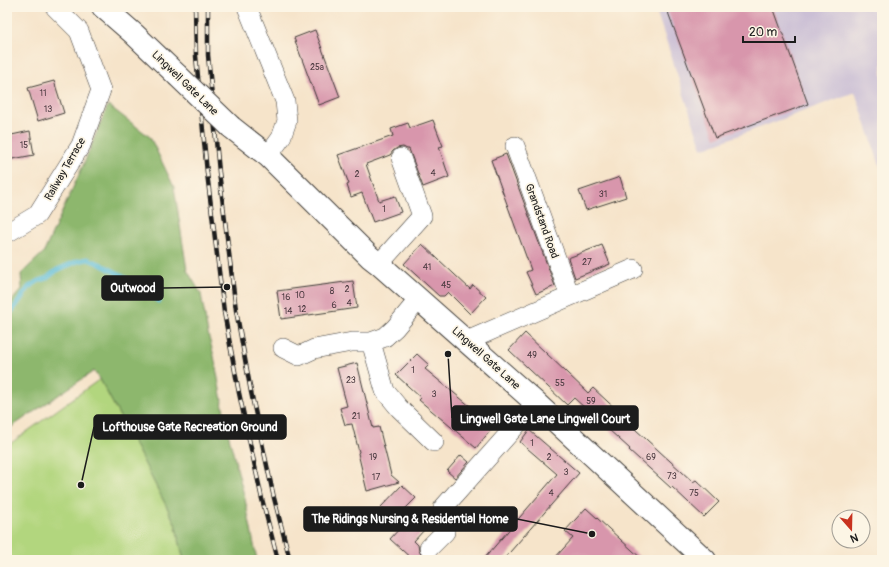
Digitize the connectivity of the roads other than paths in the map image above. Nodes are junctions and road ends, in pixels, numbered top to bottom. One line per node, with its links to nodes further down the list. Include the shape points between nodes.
1 (55, 7): 7 (street, Railway Terrace, via 79,31 101,90 81,145 37,215)
2 (103, 7): 5 (street, Lingwell Gate Lane, bridge, via 232,127)
3 (247, 7): 5 (street, via 285,101 287,121 281,138)
4 (515, 146): 10 (street, Grandstand Road)
5 (268, 156): 8 (street, Lingwell Gate Lane)
6 (401, 158): 8 (street, via 422,216)
7 (7, 233)
8 (379, 264): 11 (street, Lingwell Gate Lane)
9 (633, 269): 10 (street)
10 (570, 296): 12 (street)
11 (419, 299): 12 (street, Lingwell Gate Lane); 13 (street, via 385,337)
12 (467, 341): 15 (street, Lingwell Gate Lane)
13 (371, 342): 14 (street, via 352,342 314,349 299,356); 16 (street, via 385,391)
14 (283, 348)
15 (536, 403): 17 (street, via 443,508 451,537); 18 (street, Lingwell Gate Lane)
16 (434, 442)
17 (429, 548)
18 (705, 560)

